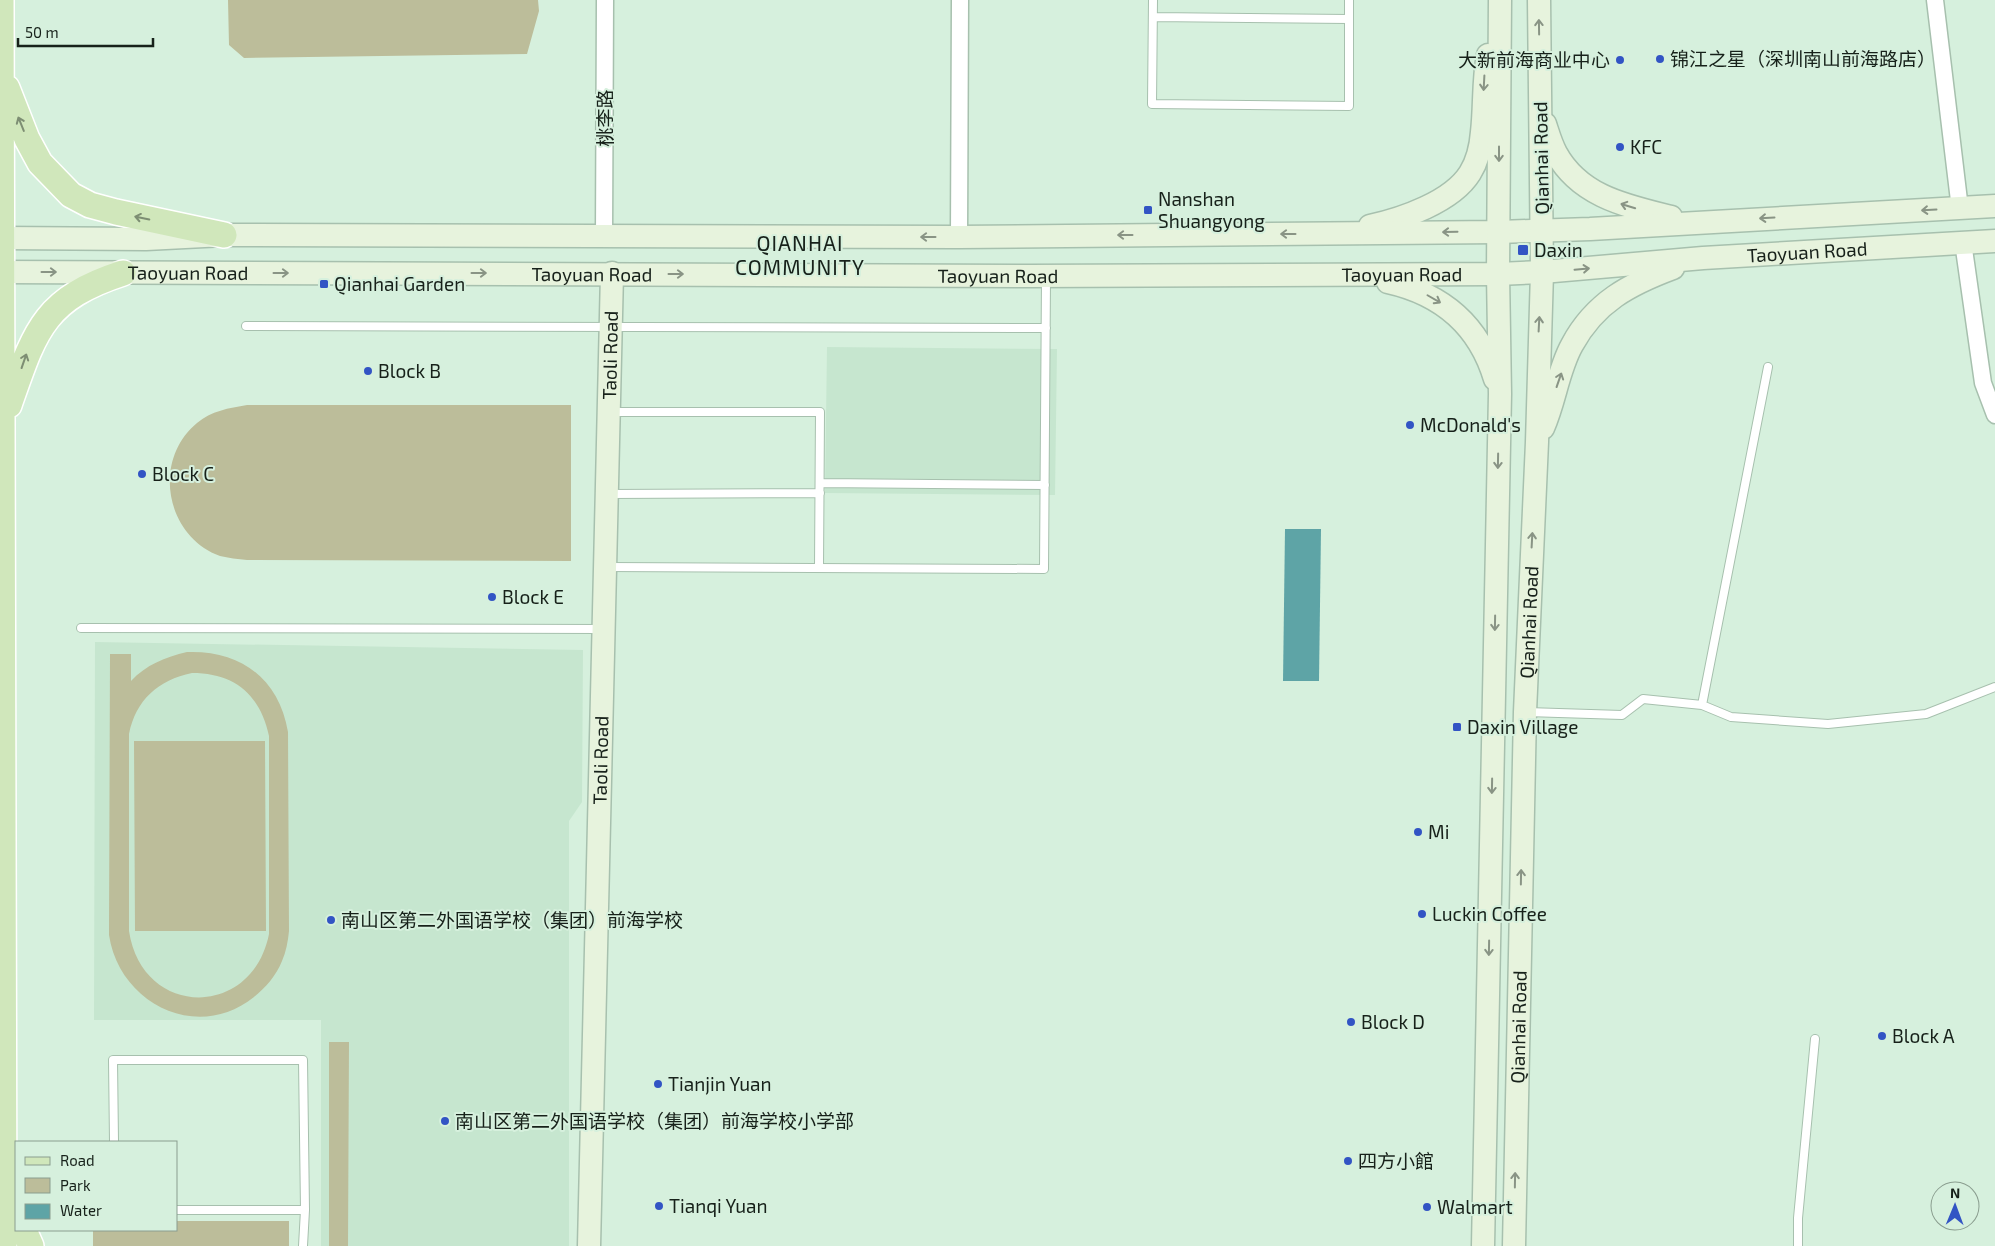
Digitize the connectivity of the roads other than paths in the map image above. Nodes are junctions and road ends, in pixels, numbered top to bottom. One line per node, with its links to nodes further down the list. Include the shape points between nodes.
1 (1, 0): 11 (main road)
2 (605, 0): 20 (street, 桃李路)
3 (960, 0): 21 (street)
4 (1153, 0): 9 (lane)
5 (1349, 0): 10 (lane)
6 (1499, 0): 17 (main road, Qianhai Road, one-way to 17); 19 (main road, one-way to 19, via 1484,75 1482,133 1470,173 1439,201 1376,225)
7 (1538, 0): 12 (main road, Qianhai Road, one-way to 7)
8 (1935, 0): 14 (street)
9 (1153, 17): 10 (lane); 10 (lane, via 1152,104 1240,105 1349,106)
10 (1349, 19)
11 (1, 75): 18 (main road, one-way to 11, via 116,212 90,205 72,195 40,163); 22 (main road)
12 (1540, 111): 15 (main road, one-way to 12, via 1607,199 1585,187 1566,168 1556,152); 16 (main road, Qianhai Road)
13 (1995, 206): 14 (main road, Taoyuan Road)
14 (1960, 209): 15 (main road, Taoyuan Road, one-way to 15)
15 (1692, 222): 16 (main road, Taoyuan Road)
16 (1542, 231): 17 (main road, Taoyuan Road); 27 (main road, Qianhai Road)
17 (1499, 232): 19 (main road, Taoyuan Road, one-way to 19); 31 (main road, Qianhai Road)
18 (224, 234): 20 (main road, Taoyuan Road); 22 (main road, Taoyuan Road, via 146,239)
19 (1334, 234): 21 (main road, Taoyuan Road, one-way to 21)
20 (604, 236): 21 (main road, Taoyuan Road, one-way to 20)
21 (959, 237)
22 (1, 238): 26 (main road)
23 (1995, 240): 24 (main road, Taoyuan Road)
24 (1963, 242): 25 (main road, Taoyuan Road); 39 (street, via 1982,383)
25 (1703, 258): 27 (main road, Taoyuan Road, one-way to 25); 41 (main road, one-way to 25, via 1572,345 1591,318 1627,287)
26 (1, 272): 28 (main road, Taoyuan Road, one-way to 28); 40 (main road)
27 (1542, 272): 31 (main road, Taoyuan Road); 41 (main road, Qianhai Road, one-way to 27)
28 (123, 273): 29 (main road, Taoyuan Road, one-way to 29); 40 (main road, one-way to 28, via 27,352 44,322 82,290)
29 (612, 273): 32 (main road, Taoyuan Road, one-way to 32); 34 (main road, Taoli Road)
30 (1337, 274): 31 (main road, Taoyuan Road); 32 (main road, Taoyuan Road); 37 (main road, one-way to 37, via 1412,288 1450,309 1483,349)
31 (1498, 274): 37 (main road, Qianhai Road)
32 (1046, 276): 35 (lane)
33 (246, 326): 34 (lane)
34 (611, 328): 35 (lane); 38 (main road, Taoli Road)
35 (1046, 328): 43 (lane)
36 (1768, 368): 51 (lane)
37 (1500, 394): 64 (main road, Qianhai Road, one-way to 64)
38 (609, 412): 42 (lane, via 820,412); 45 (main road, Taoli Road)
39 (1995, 415)
40 (2, 424): 55 (main road)
41 (1537, 442): 52 (main road, Qianhai Road, one-way to 41)
42 (820, 483): 43 (lane); 44 (lane)
43 (1044, 484): 47 (lane, via 1044,569)
44 (820, 493): 45 (lane); 47 (lane)
45 (607, 494): 46 (main road, Taoli Road)
46 (605, 567): 47 (lane); 49 (main road, Taoli Road)
47 (819, 568)
48 (81, 628): 49 (lane)
49 (604, 630): 63 (main road, Taoli Road)
50 (1995, 687): 51 (lane, via 1926,714 1828,724 1731,717)
51 (1702, 705): 52 (lane, via 1643,699 1622,715)
52 (1524, 712): 65 (main road, Qianhai Road, one-way to 52)
53 (1815, 1039): 66 (lane)
54 (114, 1141): 58 (lane, via 113,1060 303,1060)
55 (5, 1142): 56 (main road); 60 (main road)
56 (15, 1205)
57 (178, 1210): 58 (lane)
58 (305, 1210): 62 (lane)
59 (24, 1231): 61 (main road)
60 (4, 1246)
61 (31, 1246)
62 (303, 1246)
63 (589, 1246)
64 (1484, 1246)
65 (1514, 1246)
66 (1798, 1246)

